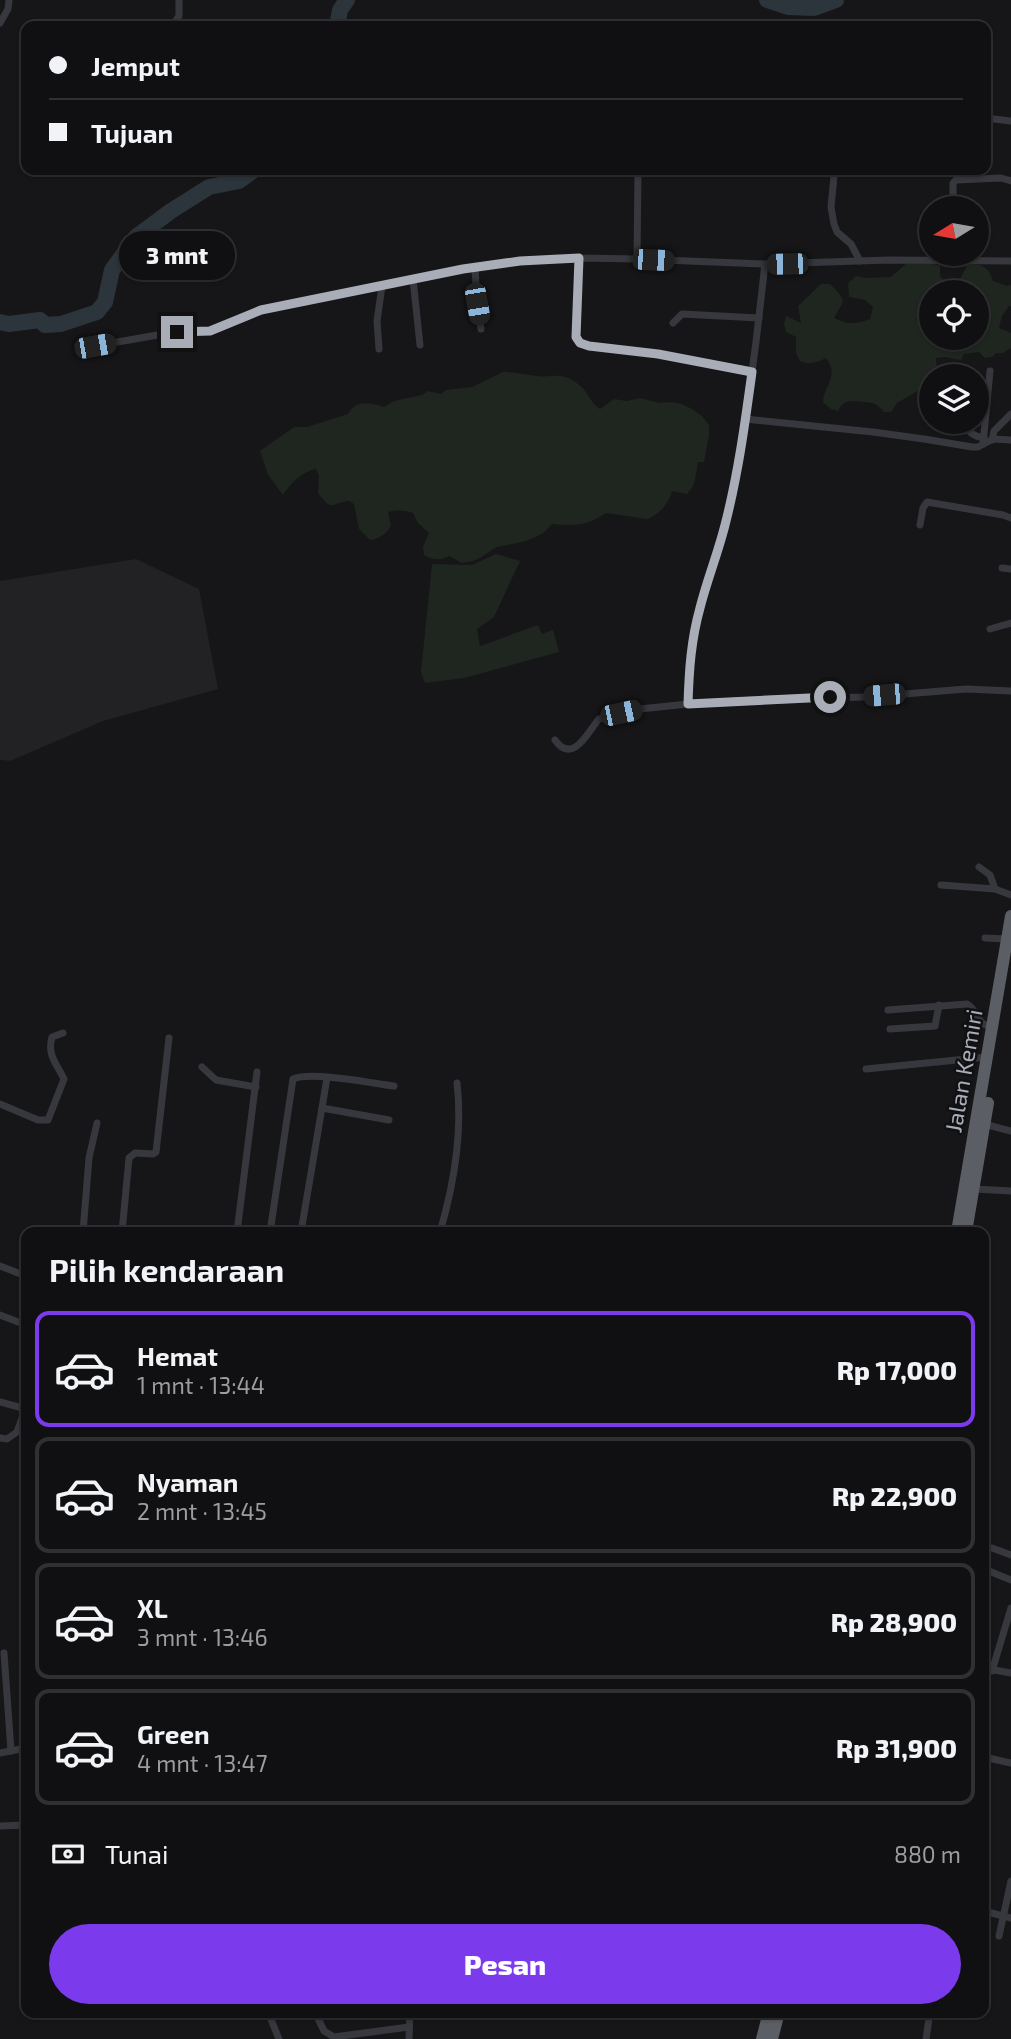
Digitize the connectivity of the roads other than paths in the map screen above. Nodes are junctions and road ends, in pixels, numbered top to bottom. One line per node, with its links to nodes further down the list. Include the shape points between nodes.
1 (9, 0): 4 (street)
2 (179, 0): 3 (street)
3 (176, 21)
4 (0, 23)
5 (991, 119): 6 (street)
6 (1011, 121)
7 (638, 175): 13 (street)
8 (834, 176): 15 (street, via 834,224)
9 (1011, 181): 10 (street, via 954,181)
10 (953, 196)
11 (579, 258): 13 (street); 18 (street); 28 (street, via 576,337 580,343)
12 (919, 258): 15 (street)
13 (638, 259): 17 (street)
14 (989, 260): 16 (street)
15 (860, 261): 17 (street)
16 (1011, 261)
17 (765, 264): 21 (street)
18 (475, 268): 19 (street); 23 (street)
19 (413, 279): 20 (street); 24 (street)
20 (382, 286): 25 (street, via 261,310 210,331); 26 (street)
21 (759, 318): 22 (street, via 682,314); 28 (street)
22 (673, 323)
23 (481, 329)
24 (420, 345)
25 (95, 346)
26 (379, 349)
27 (990, 371): 33 (street)
28 (752, 372): 30 (street)
29 (1011, 414): 33 (street)
30 (745, 419): 33 (street, via 972,447); 41 (street, via 731,499 694,636)
31 (972, 434): 33 (street)
32 (1011, 440): 33 (street)
33 (986, 441)
34 (1011, 518): 35 (street, via 927,502)
35 (920, 525)
36 (1002, 568): 37 (street)
37 (1011, 569)
38 (1011, 623): 39 (street)
39 (990, 629)
40 (1011, 691): 41 (street, via 966,689)
41 (688, 704): 42 (street, via 599,719 575,747 560,747)
42 (555, 740)
43 (979, 867): 45 (street, via 988,872)
44 (941, 885): 45 (street)
45 (995, 889): 46 (street)
46 (1011, 895)
47 (1011, 916): 49 (highway, Jalan Kemiri)
48 (985, 938): 49 (street)
49 (1007, 939): 53 (highway, Jalan Kemiri)
50 (1011, 964): 69 (highway)
51 (939, 1005): 52 (street); 53 (street, via 967,1004 980,1023); 54 (street, via 935,1026)
52 (888, 1010)
53 (993, 1027): 57 (highway, Jalan Kemiri)
54 (890, 1029)
55 (63, 1033): 65 (street, via 52,1037 49,1046 64,1079 48,1120)
56 (169, 1038): 74 (street, via 156,1152 135,1153 129,1158)
57 (988, 1057): 59 (street); 69 (highway, Jalan Kemiri)
58 (202, 1067): 64 (street, via 216,1080)
59 (866, 1069)
60 (257, 1072): 64 (street)
61 (327, 1078): 63 (street); 66 (street); 76 (street, via 296,1077 292,1082)
62 (457, 1083): 78 (street, via 458,1142)
63 (394, 1086)
64 (256, 1087): 75 (street)
65 (0, 1104)
66 (322, 1108): 67 (street); 77 (street)
67 (389, 1119)
68 (97, 1123): 73 (street)
69 (980, 1123): 70 (street); 71 (highway); 79 (highway, Jalan Kemiri)
70 (1011, 1131)
71 (974, 1189): 72 (street); 80 (highway)
72 (1011, 1191)
73 (83, 1227)
74 (122, 1227)
75 (238, 1227)
76 (271, 1227)
77 (302, 1227)
78 (441, 1227)
79 (958, 1227)
80 (967, 1227)
81 (0, 1266): 82 (street)
82 (21, 1274)
83 (0, 1315): 84 (street)
84 (21, 1323)
85 (0, 1402): 86 (street)
86 (21, 1407)
87 (21, 1421): 88 (street, via 17,1432)
88 (0, 1438)
89 (992, 1548): 90 (street)
90 (1011, 1555)
91 (989, 1571): 92 (street)
92 (1011, 1580)
93 (1011, 1608): 95 (street)
94 (4, 1653): 99 (street)
95 (989, 1666)
96 (989, 1669): 97 (street)
97 (1011, 1673)
98 (21, 1749): 99 (street)
99 (11, 1751): 100 (street)
100 (0, 1753)
101 (989, 1757): 102 (street)
102 (1011, 1763)
103 (21, 1825): 104 (street)
104 (0, 1826)
105 (1011, 1881): 107 (street)
106 (989, 1912): 107 (street)
107 (1007, 1917): 108 (street)
108 (999, 1936)
109 (270, 2018): 116 (street)
110 (318, 2018): 115 (street, via 324,2031 334,2037)
111 (410, 2018): 115 (street)
112 (767, 2018): 118 (highway)
113 (777, 2018): 119 (highway)
114 (929, 2018): 120 (street)
115 (409, 2027): 117 (street)
116 (279, 2039)
117 (409, 2039)
118 (762, 2039)
119 (772, 2039)
120 (926, 2039)

